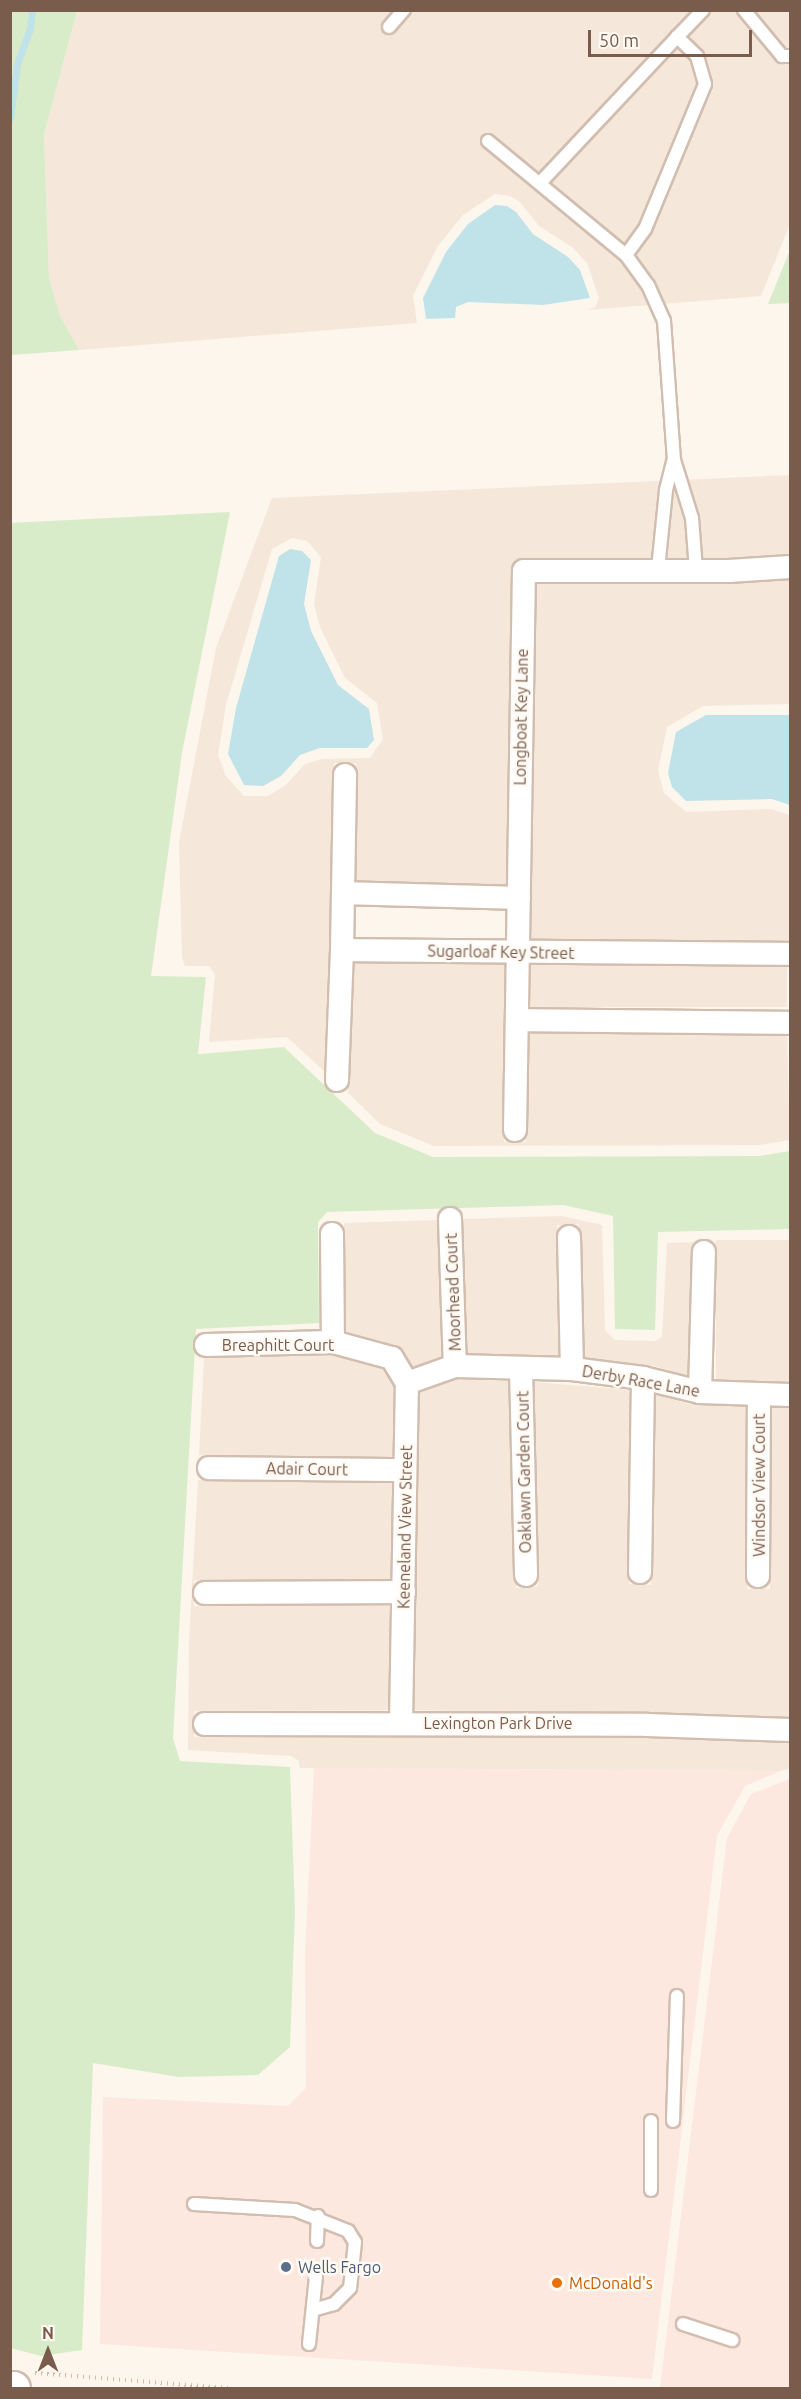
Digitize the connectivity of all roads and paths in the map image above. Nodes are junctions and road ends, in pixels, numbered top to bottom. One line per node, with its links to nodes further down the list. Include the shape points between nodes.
1 (404, 10): 4 (lane)
2 (703, 10): 5 (lane)
3 (744, 10): 6 (lane, via 782,56)
4 (389, 27)
5 (677, 37): 8 (lane); 9 (lane, via 697,56 705,84 645,229)
6 (790, 56)
7 (488, 141): 8 (lane)
8 (540, 183): 9 (lane)
9 (626, 255): 10 (lane, via 648,285 664,321)
10 (674, 460): 12 (lane, via 666,490); 13 (lane, via 692,518)
11 (790, 567): 13 (street, Longboat Key Lane)
12 (658, 569): 13 (street, Longboat Key Lane); 16 (street, Longboat Key Lane, via 524,571)
13 (696, 570)
14 (345, 775): 15 (street)
15 (343, 893): 16 (street); 17 (street)
16 (519, 898): 18 (street, Longboat Key Lane)
17 (342, 950): 18 (street, Sugarloaf Key Street); 22 (street)
18 (518, 952): 19 (street, Sugarloaf Key Street); 20 (street, Longboat Key Lane)
19 (790, 954)
20 (517, 1020): 21 (street); 23 (street, Longboat Key Lane)
21 (790, 1023)
22 (337, 1080)
23 (515, 1130)
24 (450, 1219): 30 (street, Moorhead Court)
25 (332, 1234): 28 (street)
26 (569, 1237): 32 (street)
27 (704, 1252): 35 (street)
28 (333, 1342): 29 (street, Breaphitt Court); 34 (street, Breaphitt Court, via 392,1358)
29 (206, 1345)
30 (455, 1366): 31 (street, Derby Race Lane); 34 (street)
31 (522, 1369): 32 (street, Derby Race Lane); 41 (street, Oaklawn Garden Court)
32 (572, 1369): 33 (street, Derby Race Lane)
33 (643, 1378): 35 (street, Derby Race Lane); 40 (street)
34 (407, 1383): 39 (street, Keeneland View Street)
35 (700, 1392): 36 (street, Derby Race Lane)
36 (759, 1394): 37 (street, Derby Race Lane); 42 (street, Windsor View Court)
37 (790, 1395)
38 (209, 1468): 39 (street, Adair Court)
39 (405, 1470): 43 (street, Keeneland View Street)
40 (640, 1572)
41 (526, 1575)
42 (758, 1576)
43 (404, 1592): 44 (street); 45 (street, Keeneland View Street)
44 (205, 1593)
45 (401, 1723): 46 (street, Lexington Park Drive); 47 (street, Lexington Park Drive)
46 (205, 1724)
47 (790, 1730)
48 (677, 1996): 50 (lane)
49 (651, 2121): 51 (lane)
50 (673, 2121)
51 (651, 2190)
52 (194, 2204): 53 (lane, via 285,2209)
53 (318, 2216): 54 (lane); 56 (lane, via 348,2230 355,2242 354,2273 342,2298)
54 (317, 2241)
55 (316, 2276): 56 (lane)
56 (313, 2310): 59 (lane)
57 (683, 2324): 58 (lane)
58 (732, 2340)
59 (309, 2344)
60 (15, 2383): 61 (path)
61 (228, 2388)

